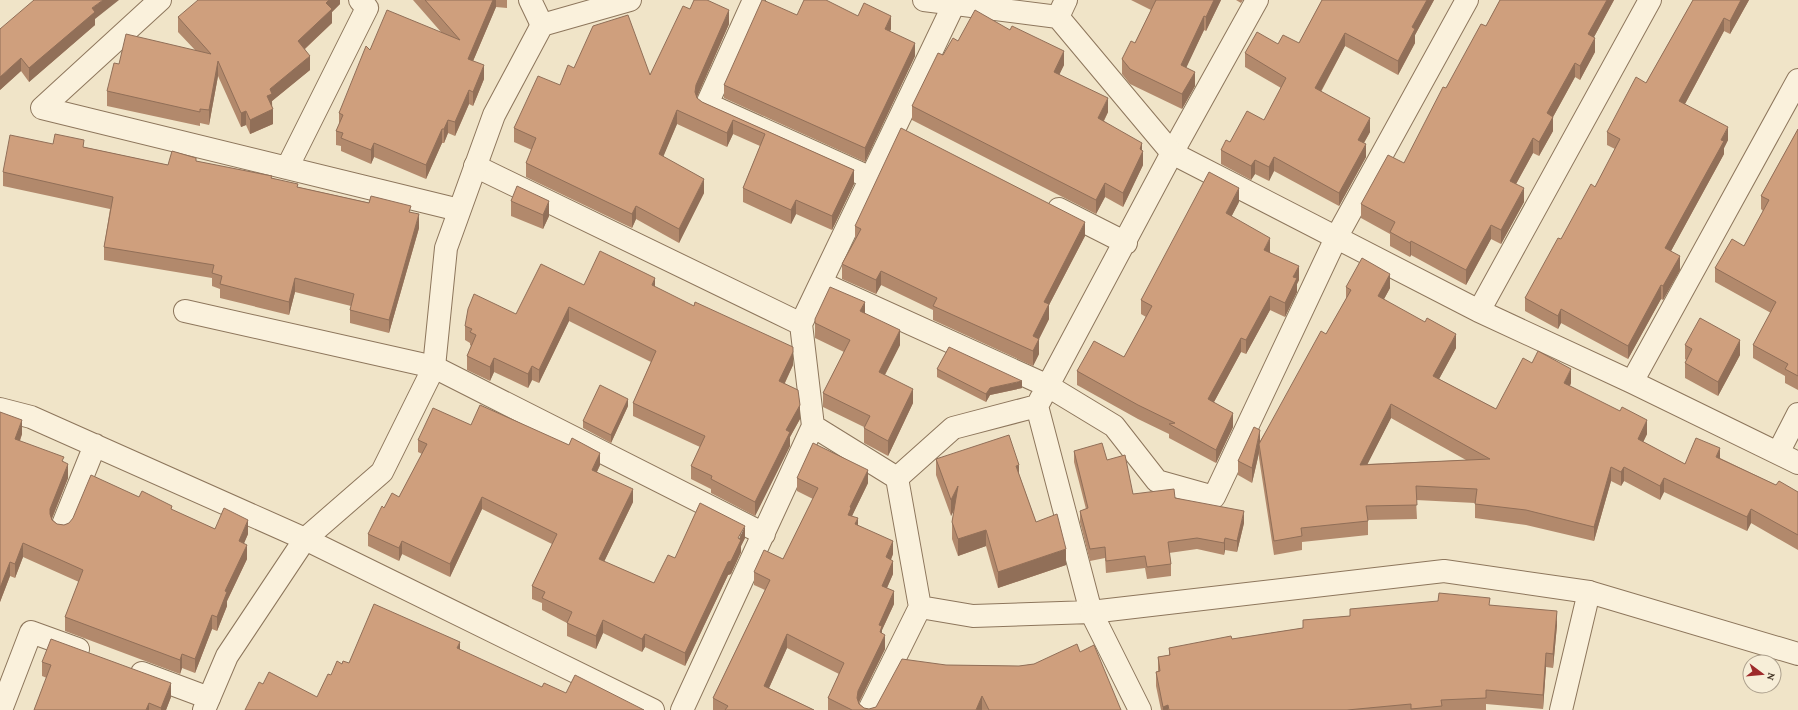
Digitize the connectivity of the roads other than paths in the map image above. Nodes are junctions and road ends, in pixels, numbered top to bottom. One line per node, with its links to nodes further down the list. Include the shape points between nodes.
1 (160, 0): 18 (street, via 42,108)
2 (360, 0): 18 (street, via 367,8)
3 (530, 0): 12 (street)
4 (630, 0): 12 (street)
5 (754, 0): 19 (street, via 707,104)
6 (924, 0): 10 (street)
7 (1256, 0): 16 (street)
8 (1467, 0): 22 (street)
9 (1650, 0): 26 (street)
10 (954, 4): 11 (street); 14 (street)
11 (1062, 8): 16 (street)
12 (542, 25): 17 (street, via 494,115)
13 (1798, 80): 29 (street)
14 (896, 126): 15 (street); 19 (street)
15 (916, 137)
16 (1172, 153): 22 (street); 23 (street)
17 (475, 166): 21 (street); 27 (street)
18 (287, 168): 21 (street)
19 (871, 178): 24 (street)
20 (1042, 200): 23 (street)
21 (459, 210): 28 (street, via 446,248)
22 (1336, 238): 26 (street); 30 (street, via 1214,497 1157,481 1114,426)
23 (1126, 242): 30 (street)
24 (821, 283): 27 (street); 30 (street)
25 (185, 311): 28 (street)
26 (1479, 311): 29 (street)
27 (801, 324): 34 (street)
28 (434, 367): 40 (street); 41 (street, via 382,472)
29 (1632, 382): 36 (street)
30 (1048, 386): 31 (street)
31 (1037, 406): 38 (street, via 953,428); 44 (street)
32 (0, 409): 35 (street, via 31,417)
33 (1798, 414): 36 (street)
34 (813, 426): 38 (street); 40 (street)
35 (95, 445): 39 (street); 41 (street)
36 (1778, 453): 37 (street)
37 (1798, 463)
38 (897, 478): 43 (street)
39 (62, 527)
40 (764, 534): 51 (street)
41 (305, 538): 48 (street, via 227,656); 50 (street)
42 (1589, 592): 44 (street, via 1444,571); 45 (street); 54 (street)
43 (920, 607): 44 (street, via 973,616); 52 (street)
44 (1091, 612): 53 (street)
45 (1798, 654)
46 (98, 657): 49 (street, via 31,632)
47 (120, 665): 48 (street)
48 (206, 704)
49 (1, 710)
50 (653, 710)
51 (682, 710)
52 (870, 710)
53 (1140, 710)
54 (1561, 710)

